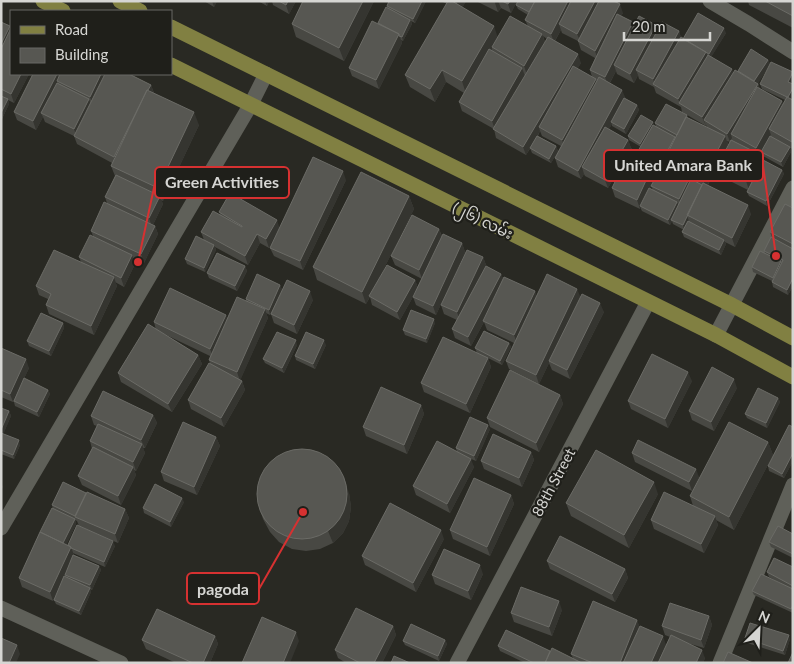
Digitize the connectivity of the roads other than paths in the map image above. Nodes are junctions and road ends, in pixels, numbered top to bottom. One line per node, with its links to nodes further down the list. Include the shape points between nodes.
1 (43, 1): 4 (main road)
2 (120, 1): 5 (main road)
3 (710, 1): 7 (street)
4 (61, 10)
5 (138, 10)
6 (172, 27): 9 (main road)
7 (793, 52)
8 (172, 65): 10 (main road, (၂၆) လမ်း)
9 (266, 74): 10 (street); 13 (main road)
10 (251, 104): 12 (main road, (၂၆) လမ်း); 18 (street)
11 (793, 188): 13 (street)
12 (648, 302): 14 (main road, (၂၆) လမ်း); 21 (street, 88th Street)
13 (732, 305): 14 (street); 15 (main road)
14 (716, 335): 16 (main road, (၂၆) လမ်း)
15 (793, 338)
16 (793, 377)
17 (793, 484): 22 (street)
18 (1, 528)
19 (1, 608): 20 (street)
20 (122, 663)
21 (457, 663)
22 (720, 663)

